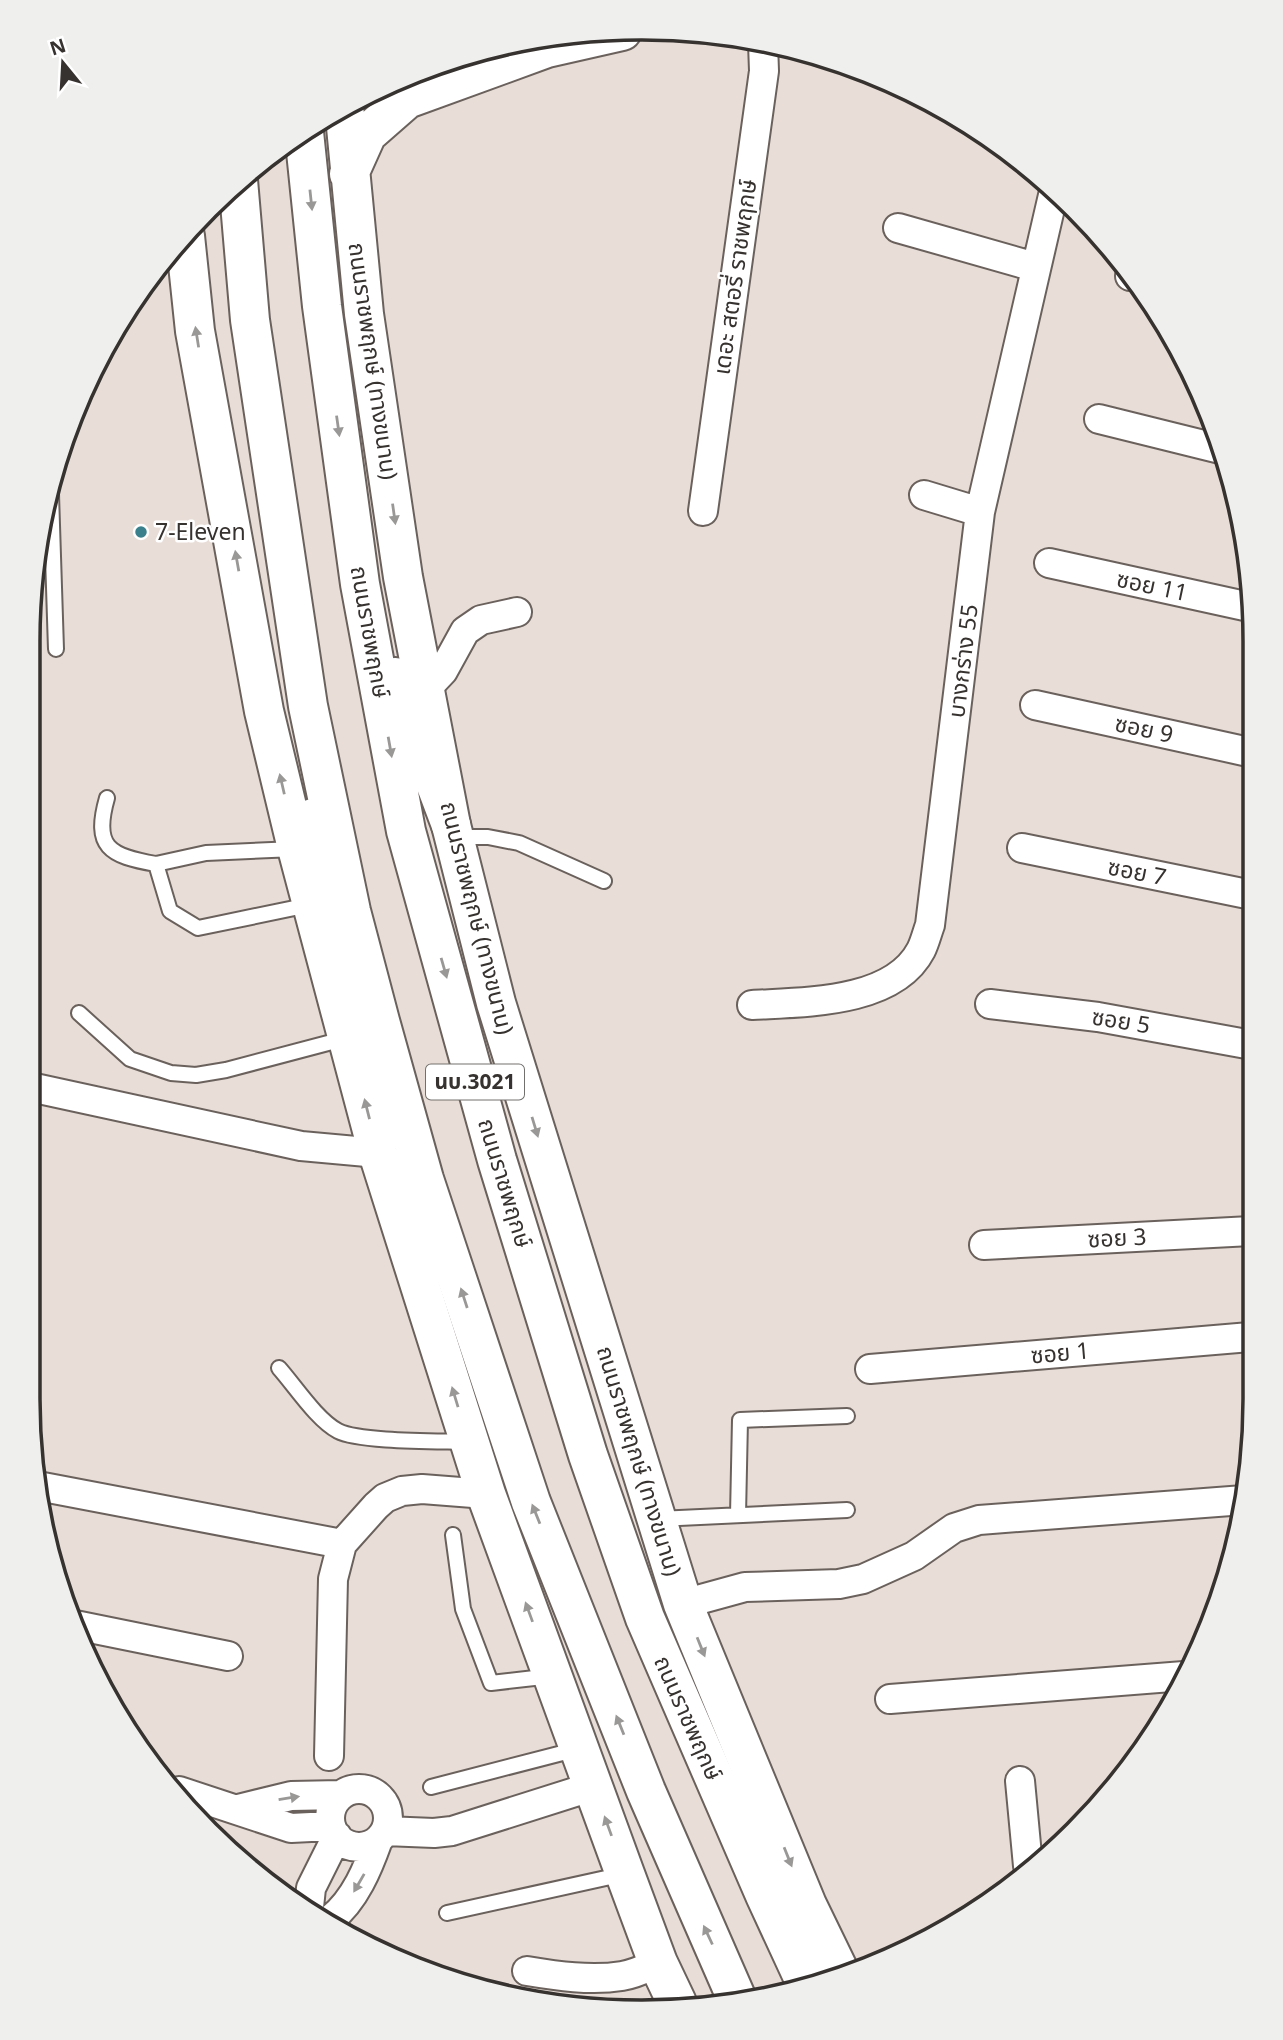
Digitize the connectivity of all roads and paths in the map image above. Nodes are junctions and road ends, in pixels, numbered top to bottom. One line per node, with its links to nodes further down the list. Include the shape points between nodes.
1 (547, 48): 3 (main road); 6 (main road, via 407,99 367,134)
2 (763, 53): 15 (street, เดอะ สตอรี่ ราชพฤกษ์)
3 (516, 54)
4 (345, 119): 6 (main road, ถนนราชพฤกษ์ (ทางขนาน) / นบ.3021)
5 (305, 143): 19 (main road, ถนนราชพฤกษ์ / นบ.3021, one-way to 19)
6 (349, 174): 23 (main road, ถนนราชพฤกษ์ (ทางขนาน) / นบ.3021, one-way to 23, via 368,340)
7 (239, 194): 25 (main road, นบ.3021, via 250,320)
8 (1051, 201): 11 (street, บางกร่าง 55)
9 (898, 229): 11 (street)
10 (186, 248): 29 (main road, one-way to 10, via 264,711 195,331)
11 (1035, 267): 16 (street, บางกร่าง 55)
12 (1099, 419): 13 (street)
13 (1210, 447)
14 (924, 495): 16 (street)
15 (703, 511)
16 (980, 512): 36 (street, บางกร่าง 55, via 930,925 920,952 901,974 871,990 830,1000)
17 (52, 524): 22 (lane)
18 (1049, 563): 20 (street, ซอย 11)
19 (360, 584): 28 (main road); 81 (main road, ถนนราชพฤกษ์ / นบ.3021, one-way to 81, via 406,831 497,1160 589,1455 645,1618)
20 (1241, 605)
21 (517, 612): 23 (street, via 481,620 465,631 443,671)
22 (56, 649)
23 (425, 690): 28 (main road, ถนนราชพฤกษ์ (ทางขนาน) / นบ.3021)
24 (1035, 705): 26 (street, ซอย 9)
25 (309, 706): 34 (main road); 82 (main road, นบ.3021, one-way to 25, via 646,1791 531,1502 421,1166 351,911)
26 (1243, 751)
27 (107, 798): 31 (lane, via 101,832 106,844 122,856)
28 (453, 831): 32 (lane, via 519,844); 54 (main road, ถนนราชพฤกษ์ (ทางขนาน) / นบ.3021, one-way to 54, via 496,1003)
29 (297, 848): 31 (lane, via 206,853); 34 (main road)
30 (1022, 849): 33 (street, ซอย 7)
31 (156, 864): 34 (lane, via 170,911 198,928)
32 (604, 881)
33 (1243, 893)
34 (315, 912): 38 (main road)
35 (990, 1004): 39 (street, ซอย 5, via 1098,1017)
36 (752, 1005)
37 (79, 1013): 38 (lane, via 130,1059 171,1073 226,1070)
38 (349, 1037): 41 (main road, one-way to 38)
39 (1243, 1043)
40 (40, 1089): 41 (street, via 301,1146)
41 (378, 1153): 48 (main road, one-way to 41)
42 (1243, 1231): 43 (street, ซอย 3)
43 (984, 1245)
44 (1243, 1338): 46 (street, ซอย 1)
45 (279, 1368): 48 (lane, via 338,1431)
46 (870, 1369)
47 (846, 1416): 53 (lane, via 740,1420)
48 (469, 1442): 50 (main road)
49 (47, 1488): 56 (street)
50 (486, 1494): 56 (street, via 402,1491 385,1498); 60 (main road, one-way to 50)
51 (1234, 1501): 57 (street, via 979,1520 954,1528 914,1556 863,1578 839,1584 745,1587)
52 (847, 1510): 53 (lane)
53 (738, 1515): 54 (lane)
54 (656, 1519): 57 (main road, ถนนราชพฤกษ์ (ทางขนาน) / นบ.3021)
55 (453, 1535): 60 (lane, via 463,1609 491,1683)
56 (342, 1544): 64 (street, via 333,1579)
57 (683, 1604): 79 (main road, ถนนราชพฤกษ์ (ทางขนาน) / นบ.3021, one-way to 79)
58 (85, 1627): 59 (street)
59 (228, 1656)
60 (553, 1676): 63 (main road)
61 (1174, 1677): 62 (street)
62 (890, 1699)
63 (580, 1749): 66 (main road); 67 (lane)
64 (329, 1756)
65 (1020, 1781): 73 (street)
66 (594, 1786): 72 (street, via 452,1831); 74 (main road, one-way to 66)
67 (431, 1787)
68 (188, 1794): 70 (street)
69 (341, 1795): 70 (street, one-way to 69, via 292,1796); 71 (street, via 331,1815); 72 (street, via 363,1789 382,1799 388,1809)
70 (238, 1809): 71 (street, via 291,1828)
71 (334, 1831): 72 (street, via 356,1847 368,1846); 75 (street)
72 (382, 1836): 77 (street, one-way to 77, via 343,1910)
73 (1027, 1860)
74 (625, 1874): 76 (lane); 78 (main road)
75 (309, 1899)
76 (447, 1913)
77 (336, 1916)
78 (658, 1962): 80 (street, via 606,1978); 83 (main road)
79 (836, 1967)
80 (527, 1971)
81 (803, 1977)
82 (734, 1992)
83 (675, 1998)

